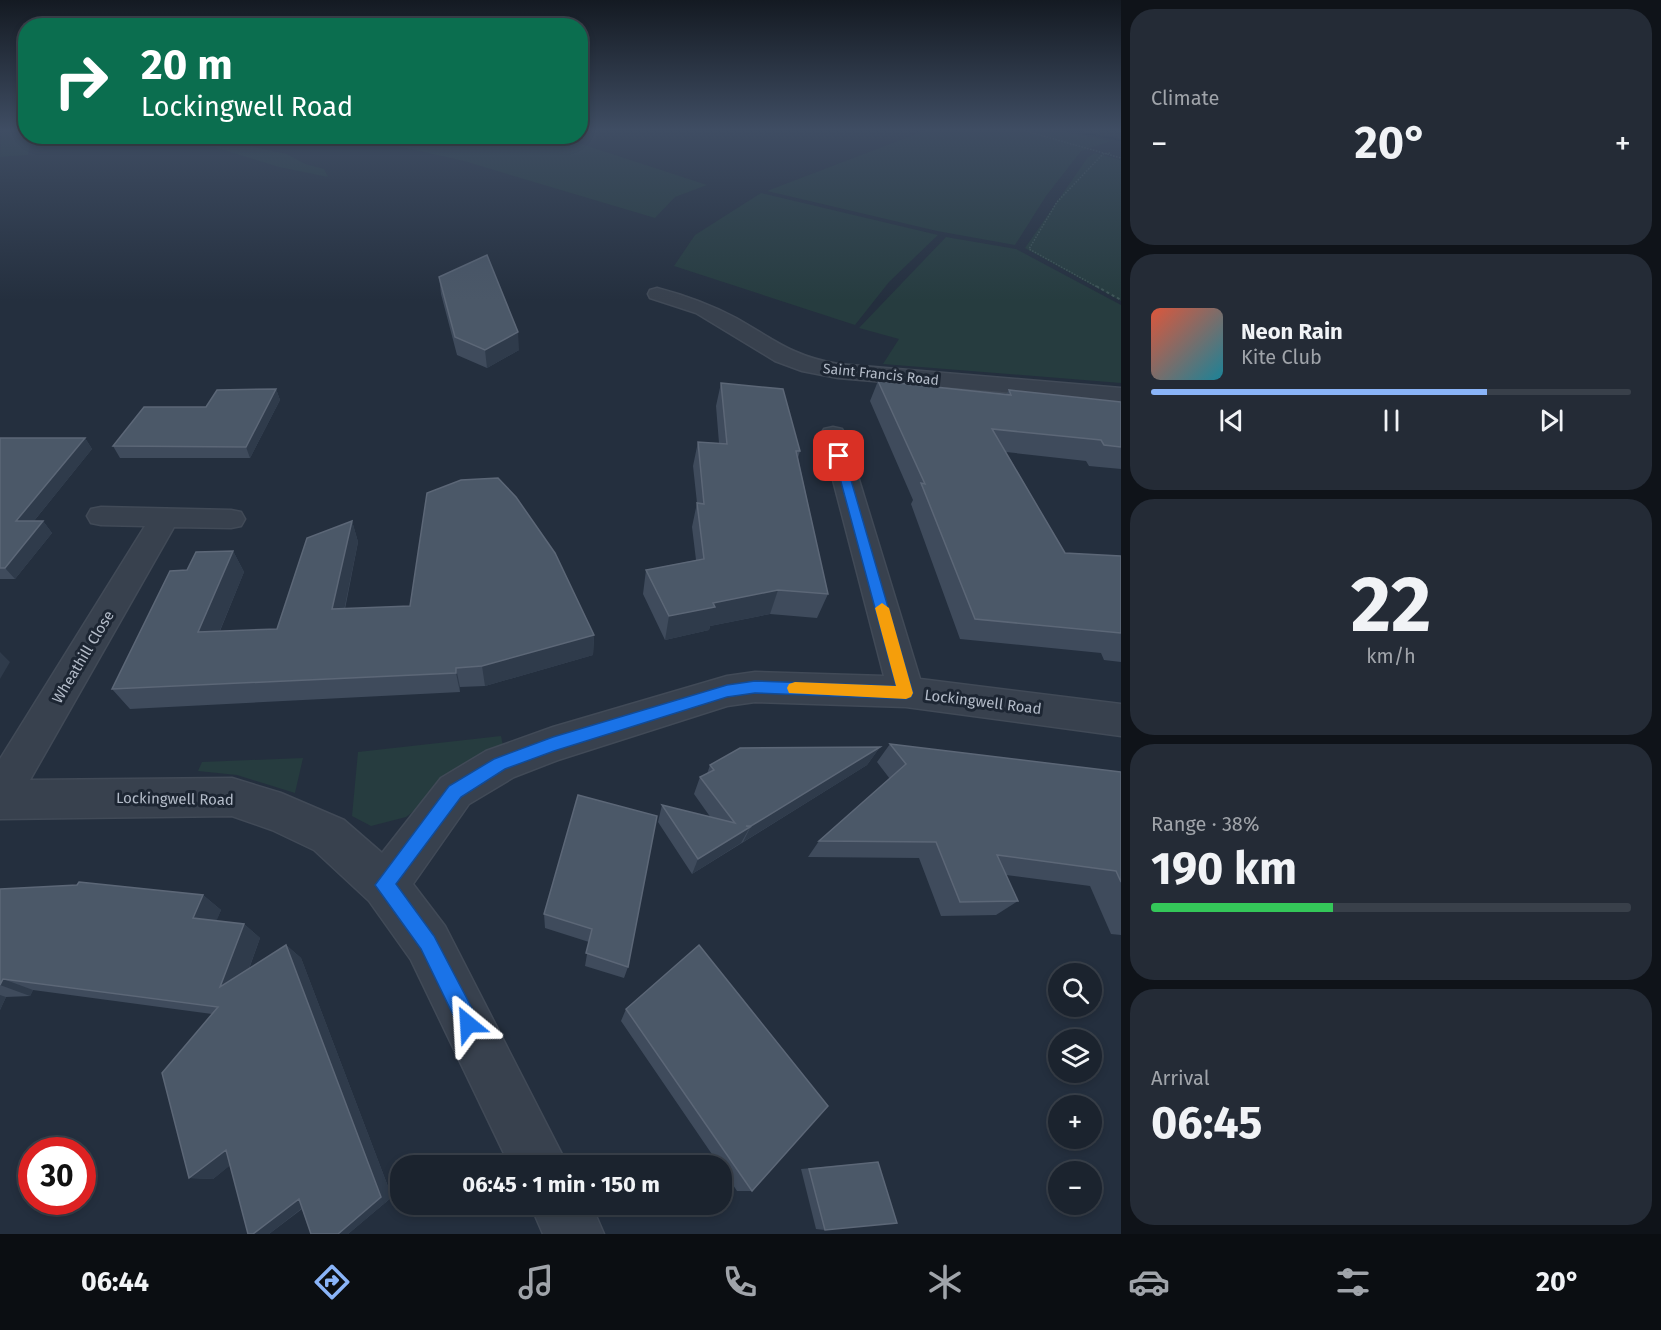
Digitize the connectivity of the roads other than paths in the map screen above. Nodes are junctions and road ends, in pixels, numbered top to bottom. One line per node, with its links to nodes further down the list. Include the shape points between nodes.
1 (657, 294): 2 (street, Saint Francis Road, via 703,309 783,356 810,366)
2 (1121, 395)
3 (833, 434): 7 (street)
4 (101, 516): 5 (street)
5 (165, 518): 6 (street); 9 (street, Wheathill Close)
6 (231, 519)
7 (906, 693): 8 (street, Lockingwell Road); 11 (street, Lockingwell Road, via 755,687 727,691 543,748 500,764 455,791)
8 (1121, 720)
9 (0, 795)
10 (0, 800): 11 (street, Lockingwell Road, via 232,797 329,835)
11 (385, 885): 12 (street, via 428,942)
12 (534, 1155)
13 (564, 1215): 14 (street)
14 (574, 1234)

